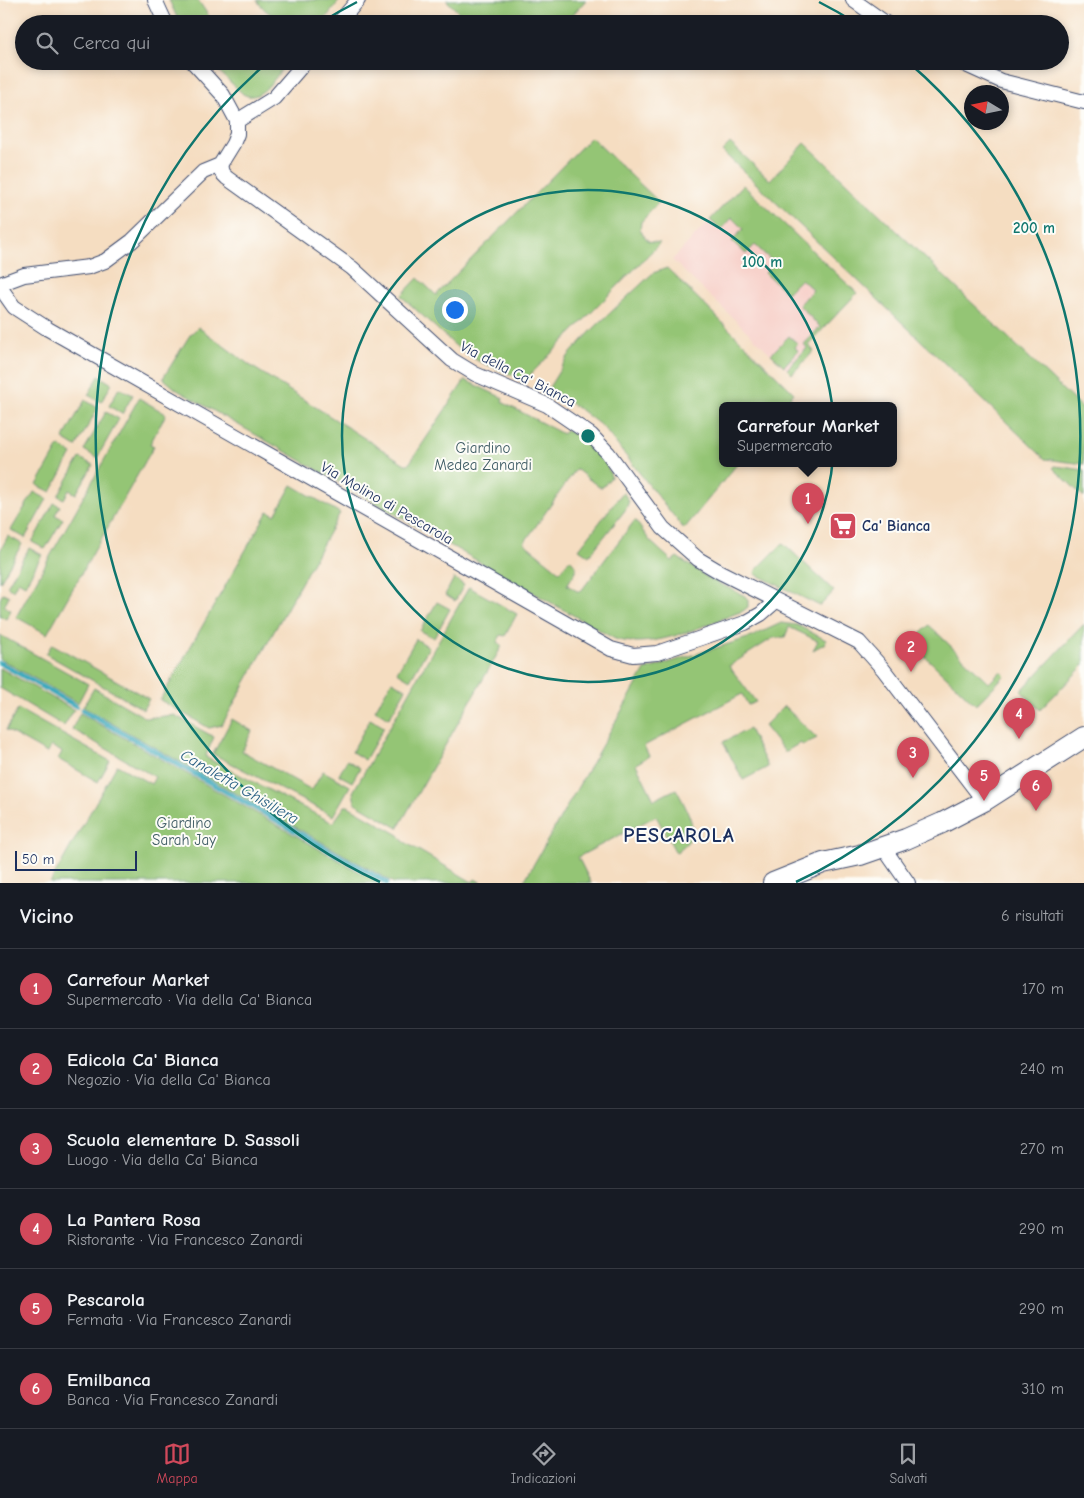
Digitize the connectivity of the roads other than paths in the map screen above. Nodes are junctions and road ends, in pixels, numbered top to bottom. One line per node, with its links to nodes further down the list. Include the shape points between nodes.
1 (155, 0): 4 (street)
2 (358, 0): 5 (street)
3 (853, 0): 6 (street)
4 (162, 15)
5 (346, 15)
6 (874, 15)
7 (200, 70): 11 (street, via 224,95)
8 (298, 70): 11 (street, via 274,98)
9 (977, 70): 10 (street, via 1001,81)
10 (1084, 102)
11 (237, 121): 12 (street, via 237,134)
12 (220, 165): 13 (street, via 203,172 132,242 105,261 24,275); 14 (street, Via della Ca' Bianca, via 222,174 227,178 361,275 452,360 475,374 547,405 586,430 682,547 720,572)
13 (0, 285): 14 (street, Via Molino di Pescarola, via 14,307 48,330 611,649 633,655 657,653 745,623)
14 (776, 601): 16 (street, Via della Ca' Bianca, via 854,639 867,650)
15 (1084, 737): 16 (main road)
16 (984, 801): 17 (main road, via 942,824)
17 (883, 847): 18 (main road, via 823,863); 19 (street)
18 (773, 883)
19 (908, 883)

